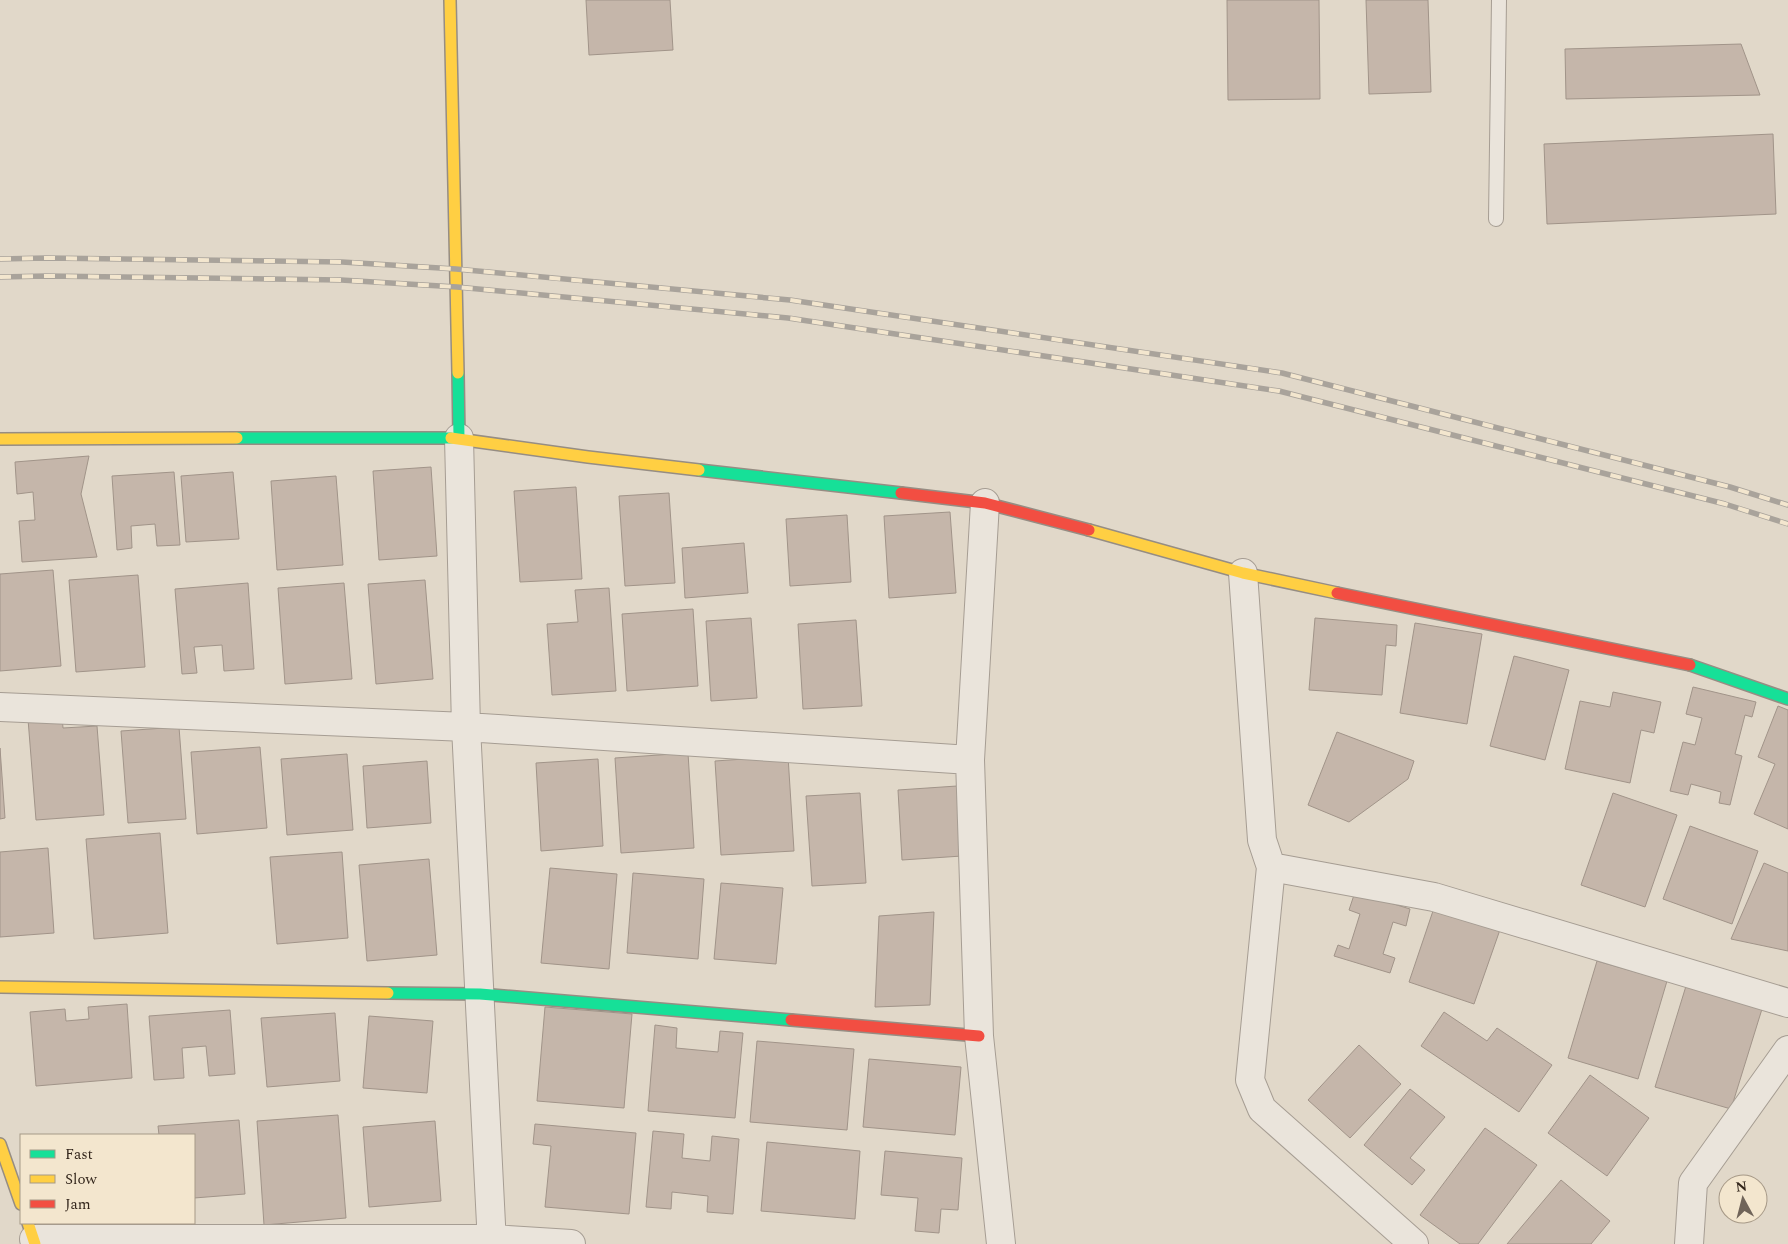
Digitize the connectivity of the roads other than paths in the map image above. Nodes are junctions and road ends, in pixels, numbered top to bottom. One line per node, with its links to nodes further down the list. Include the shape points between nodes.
1 (450, 0): 4 (street)
2 (1499, 0): 3 (lane)
3 (1496, 219)
4 (459, 438): 5 (street); 6 (street, via 588,457); 10 (street)
5 (0, 439)
6 (985, 503): 7 (street); 11 (street)
7 (1243, 573): 8 (street, via 1688,664); 12 (street, via 1262,840)
8 (1788, 699)
9 (0, 707): 10 (street)
10 (466, 727): 11 (street); 14 (street)
11 (970, 760): 16 (street)
12 (1271, 867): 15 (street, via 1434,897); 24 (street, via 1250,1080 1262,1109)
13 (0, 987): 14 (street)
14 (480, 994): 16 (street); 21 (street)
15 (1788, 1003)
16 (979, 1036): 23 (street)
17 (1788, 1050): 25 (street, via 1694,1183)
18 (0, 1144): 19 (street)
19 (20, 1201)
20 (32, 1235): 21 (street)
21 (492, 1241): 22 (street)
22 (571, 1244)
23 (1001, 1244)
24 (1414, 1244)
25 (1689, 1244)

